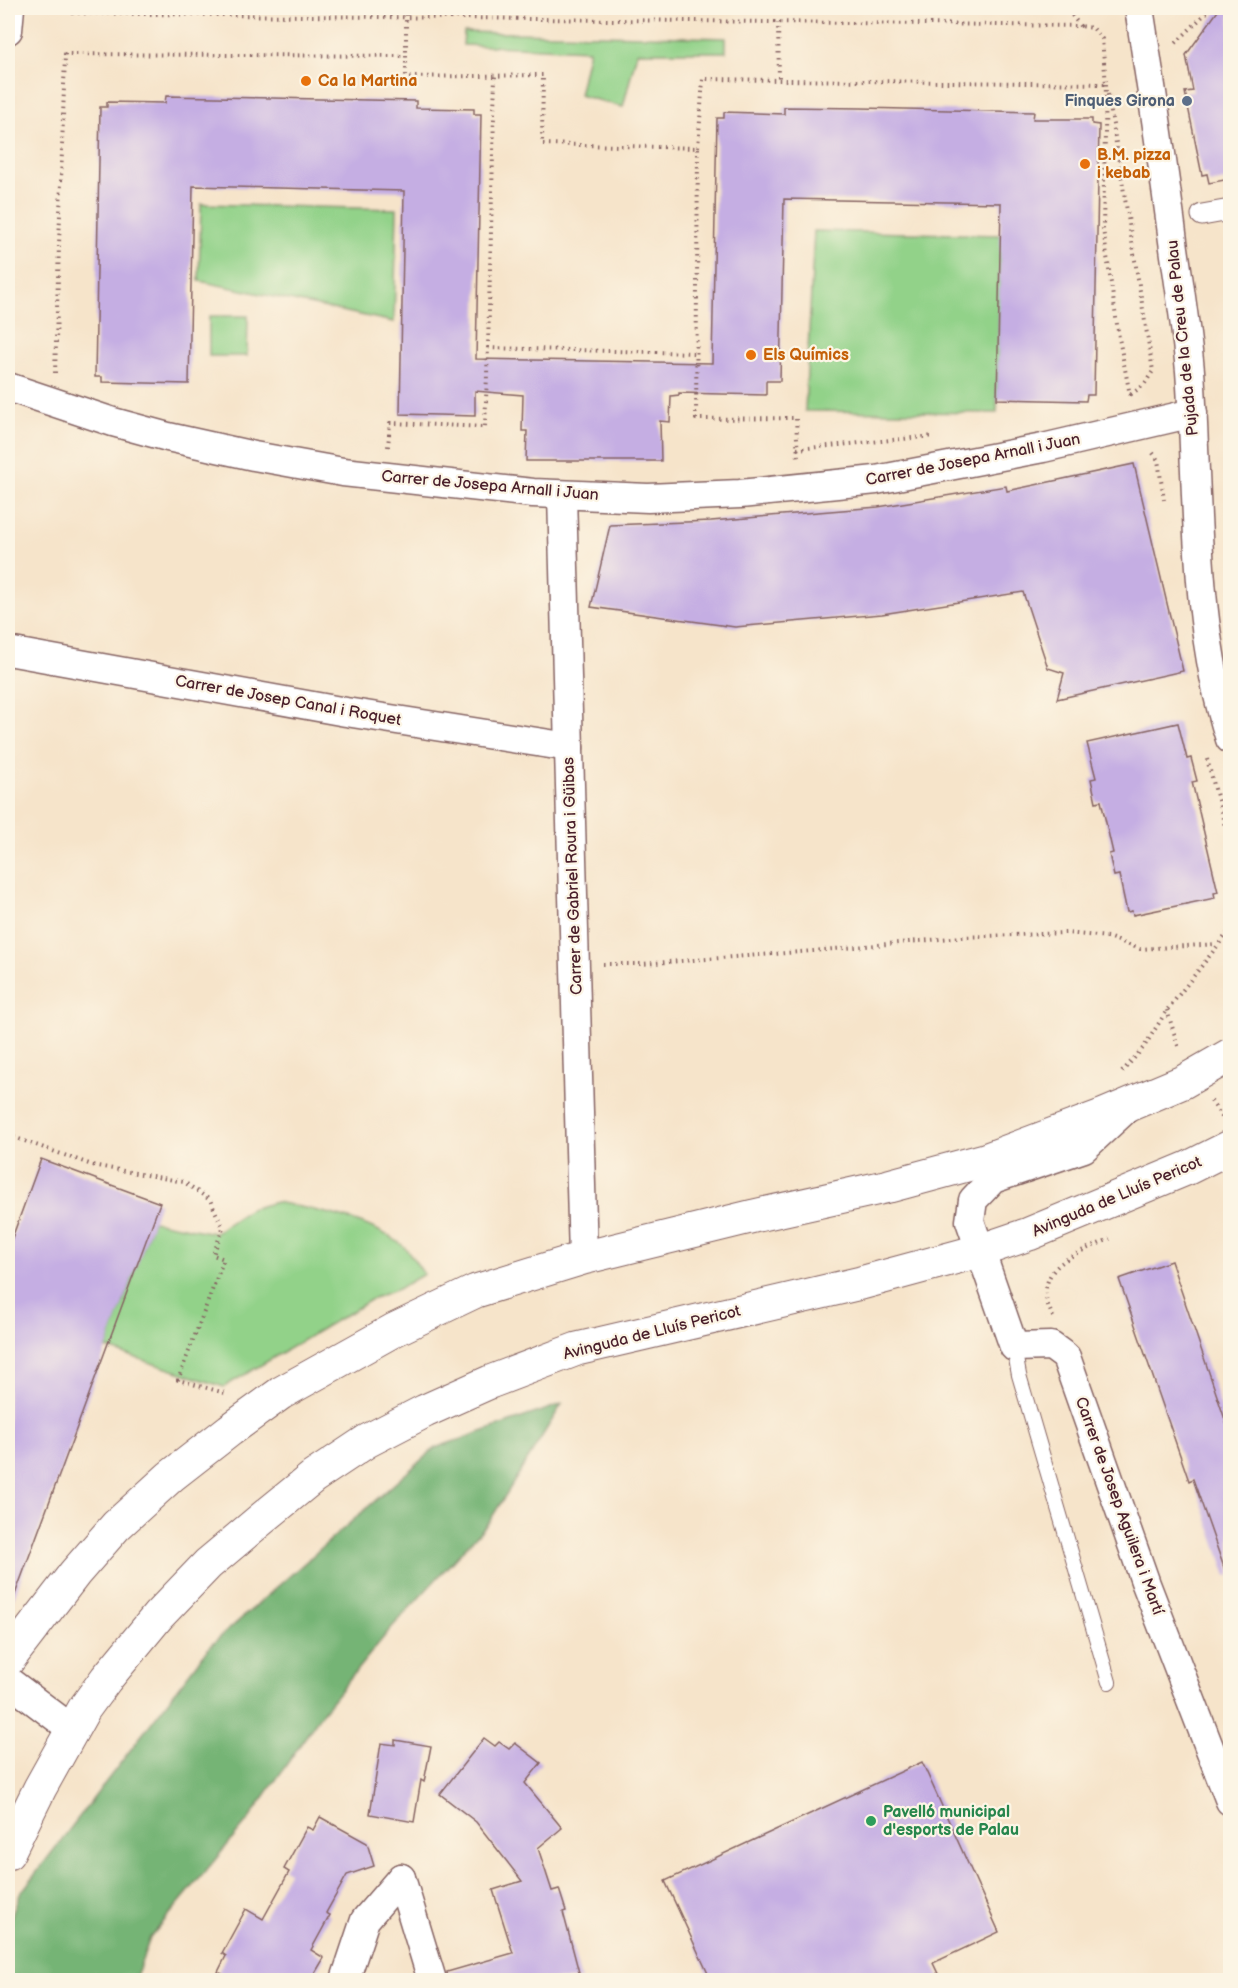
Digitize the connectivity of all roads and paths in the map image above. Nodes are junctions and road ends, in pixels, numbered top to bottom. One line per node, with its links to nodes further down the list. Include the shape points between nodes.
1 (10, 8): 10 (street)
2 (71, 8): 7 (path, via 71,14)
3 (406, 8): 7 (path)
4 (1063, 8): 9 (path)
5 (1139, 8): 27 (street, Pujada de la Creu de Palau, via 1178,273)
6 (1211, 8): 11 (path)
7 (405, 18): 8 (path); 12 (path)
8 (778, 22): 9 (path); 14 (path)
9 (1080, 26): 15 (path, via 1093,28 1102,39)
10 (8, 30)
11 (1173, 45)
12 (405, 56): 13 (path, via 406,77); 22 (path, via 65,54)
13 (495, 75): 16 (path, via 543,75 542,144); 19 (path)
14 (779, 80): 15 (path); 16 (path, via 703,79)
15 (1106, 84): 25 (path, via 1103,229); 25 (path, via 1153,371 1144,385)
16 (698, 148): 20 (path)
17 (1230, 210): 18 (street)
18 (1202, 215)
19 (488, 348): 20 (path); 30 (path, via 484,427 390,423)
20 (696, 353): 29 (path, via 696,419 796,418)
21 (47, 370): 22 (path)
22 (55, 373): 23 (path)
23 (62, 377)
24 (8, 387): 32 (street, Carrer de Josepa Arnall i Juan, via 113,422 254,456 343,472)
25 (1130, 395): 26 (path)
26 (1123, 398)
27 (1192, 412): 31 (street, Carrer de Josepa Arnall i Juan, via 1110,434 957,465 876,480); 34 (street, Pujada de la Creu de Palau, via 1197,541 1222,712)
28 (939, 435): 29 (path)
29 (797, 449): 31 (path)
30 (388, 452)
31 (799, 488): 32 (street, Carrer de Josepa Arnall i Juan, via 648,498)
32 (562, 495): 35 (street, Carrer de Gabriel Roura i Güibas)
33 (8, 651): 35 (street, Carrer de Josep Canal i Roquet)
34 (1230, 739)
35 (569, 747): 38 (street, Carrer de Gabriel Roura i Güibas)
36 (1230, 930): 37 (path)
37 (1217, 944): 38 (path, via 1140,950 1108,938 1066,933 962,937 641,964); 39 (path)
38 (575, 964): 49 (street, Carrer de Gabriel Roura i Güibas)
39 (1167, 1010): 40 (path); 42 (path, via 1144,1047)
40 (1179, 1050)
41 (1230, 1055): 44 (street, via 1183,1082)
42 (1121, 1072)
43 (1207, 1094): 45 (path)
44 (1132, 1104): 48 (street, via 1084,1148 993,1179 973,1200 970,1221); 49 (street, via 985,1160)
45 (1227, 1133): 48 (street, Avinguda de Lluís Pericot, via 1188,1168)
46 (8, 1136): 52 (path, via 92,1165 184,1182 210,1200 223,1228 213,1255 224,1259 178,1380)
47 (1110, 1238): 50 (path, via 1059,1264 1047,1281)
48 (979, 1251): 51 (street); 56 (street, Avinguda de Lluís Pericot, via 577,1349 490,1382 377,1436 312,1477 208,1564 106,1679)
49 (583, 1258): 52 (street, via 476,1291 394,1330)
50 (1045, 1296)
51 (1014, 1347): 55 (lane); 57 (street, Carrer de Josep Aguilera i Martí, via 1050,1346 1066,1357 1146,1584)
52 (265, 1405): 53 (street, via 171,1476 116,1526)
53 (8, 1660)
54 (8, 1682): 56 (street)
55 (1109, 1682)
56 (73, 1730): 58 (street, Avinguda de Lluís Pericot)
57 (1230, 1801)
58 (8, 1853)
59 (345, 1980): 60 (street, via 365,1920 401,1878)
60 (432, 1980)

